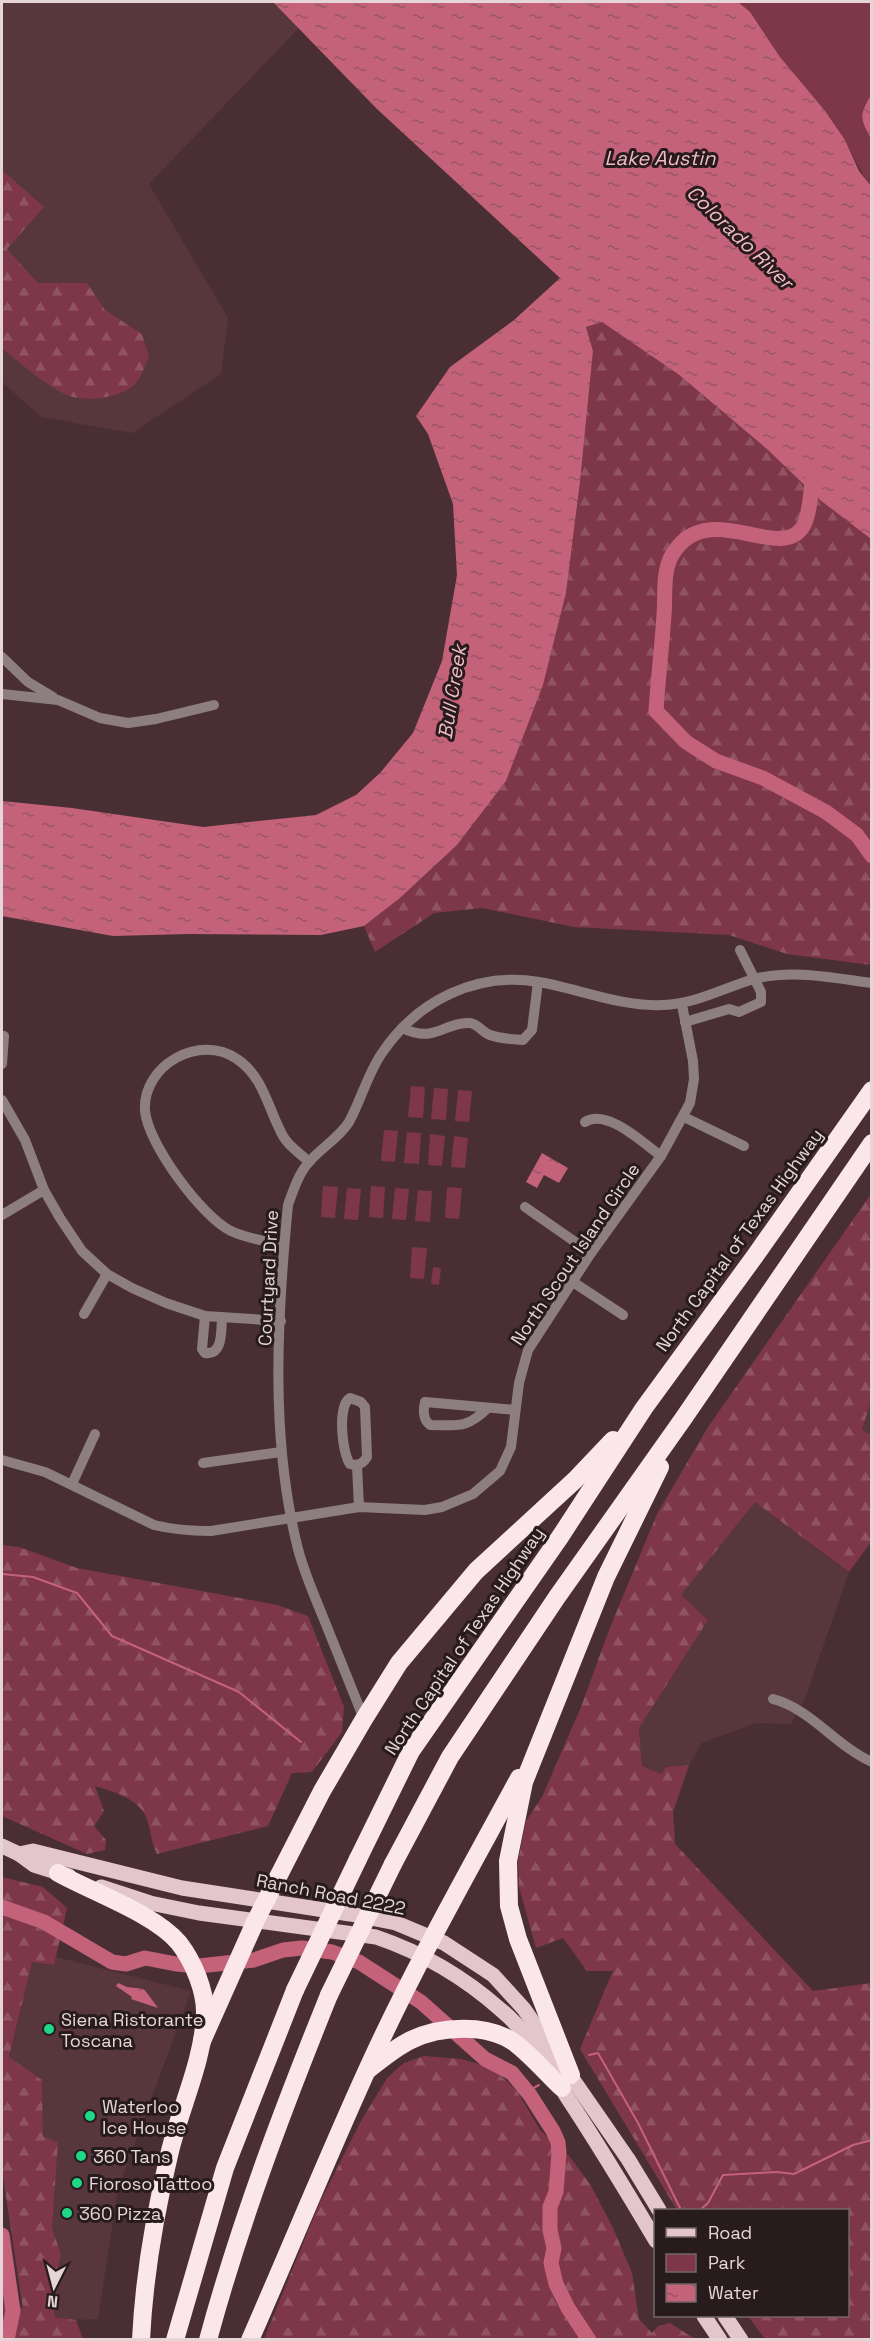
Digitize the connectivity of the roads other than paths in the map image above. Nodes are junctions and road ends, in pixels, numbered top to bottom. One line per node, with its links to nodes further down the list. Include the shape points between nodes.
1 (2, 657): 3 (street, via 28,682)
2 (2, 694): 3 (street)
3 (58, 700): 4 (street, via 100,718 128,723)
4 (214, 705)
5 (740, 950): 6 (street)
6 (754, 979): 8 (street, Courtyard Drive, via 796,973); 9 (street, Courtyard Drive); 10 (street, via 761,1002 753,1007 739,1012 729,1009)
7 (538, 982): 9 (street, Courtyard Drive, via 620,1002); 11 (street, Courtyard Drive, via 484,982 429,1004); 11 (street, via 532,1030 523,1040 488,1035 467,1023 428,1034)
8 (872, 982)
9 (682, 1005): 10 (street, North Scout Island Circle)
10 (685, 1022): 16 (street, North Scout Island Circle, via 694,1079)
11 (402, 1028): 21 (street, Courtyard Drive, via 381,1054 347,1125)
12 (4, 1036): 13 (street)
13 (2, 1064)
14 (872, 1090): 35 (highway, North Capital of Texas Highway)
15 (2, 1100): 22 (street, via 25,1140)
16 (684, 1117): 19 (street); 20 (street, North Scout Island Circle)
17 (585, 1122): 20 (street, via 591,1118 610,1120)
18 (872, 1143): 37 (highway)
19 (744, 1146)
20 (661, 1156): 26 (street, North Scout Island Circle)
21 (309, 1162): 25 (street, Courtyard Drive, via 288,1205); 25 (street, via 284,1139 261,1086 236,1058 218,1050 196,1050 167,1063 155,1076 145,1110 150,1129 194,1200 229,1230)
22 (44, 1190): 24 (street); 27 (street, via 82,1251)
23 (525, 1207): 26 (street)
24 (2, 1215)
25 (284, 1245): 33 (street, Courtyard Drive)
26 (591, 1253): 28 (street, North Scout Island Circle)
27 (107, 1274): 29 (street); 31 (street)
28 (573, 1282): 30 (street); 36 (street, North Scout Island Circle, via 528,1350)
29 (84, 1314)
30 (623, 1315)
31 (205, 1316): 32 (street); 32 (street, via 202,1349 211,1354 219,1347)
32 (222, 1318): 33 (street)
33 (281, 1321): 39 (street, Courtyard Drive)
34 (488, 1408): 34 (street, via 464,1425 430,1425 424,1407 425,1402); 36 (street)
35 (644, 1408): 47 (highway, via 575,1480 476,1571 399,1663); 65 (highway, North Capital of Texas Highway, bridge, via 411,1751 295,1990 225,2168)
36 (515, 1410): 44 (street, North Scout Island Circle, via 507,1460 473,1494 425,1510)
37 (683, 1419): 48 (highway, via 606,1577); 66 (highway, bridge, via 457,1747 393,1864 329,1995 264,2158)
38 (95, 1434): 43 (street)
39 (281, 1452): 41 (street); 45 (street, Courtyard Drive)
40 (2, 1461): 43 (street, North Scout Island Circle)
41 (202, 1463)
42 (357, 1466): 42 (street, via 367,1457 365,1407 350,1398 342,1410 345,1455 350,1464); 44 (street)
43 (72, 1484): 45 (street, North Scout Island Circle, via 136,1517 172,1530 211,1531)
44 (359, 1507): 45 (street, North Scout Island Circle)
45 (291, 1518): 47 (street, Courtyard Drive, via 298,1551)
46 (773, 1699): 49 (street, via 789,1703)
47 (364, 1719): 53 (highway, via 322,1791)
48 (548, 1724): 55 (highway); 59 (highway, via 524,1782 516,1818 508,1861 509,1906)
49 (872, 1762)
50 (2, 1846): 51 (main road, Ranch Road 2222)
51 (19, 1854): 52 (main road, Ranch Road 2222, via 34,1865); 53 (main road, Ranch Road 2222, via 33,1851 150,1881)
52 (58, 1873): 54 (main road, Ranch Road 2222, via 150,1903); 57 (highway, via 149,1918 178,1943 201,1991 206,2012)
53 (267, 1901): 54 (highway); 55 (main road, Ranch Road 2222, via 396,1923)
54 (253, 1928): 56 (main road, Ranch Road 2222, via 376,1937); 57 (highway)
55 (432, 1938): 56 (highway); 59 (main road, Ranch Road 2222, via 493,1976 524,2009)
56 (421, 1959): 58 (highway); 59 (main road, Ranch Road 2222, via 465,1981 503,2011)
57 (202, 2041): 64 (highway, via 170,2152 151,2243)
58 (367, 2070): 59 (highway, via 410,2040 461,2029 513,2042); 67 (highway)
59 (567, 2082): 60 (main road, Ranch Road 2222, via 628,2159); 61 (main road, Ranch Road 2222)
60 (658, 2209)
61 (654, 2237)
62 (705, 2317): 68 (main road)
63 (726, 2317): 69 (main road)
64 (141, 2340)
65 (175, 2340)
66 (208, 2340)
67 (250, 2340)
68 (720, 2340)
69 (741, 2340)

